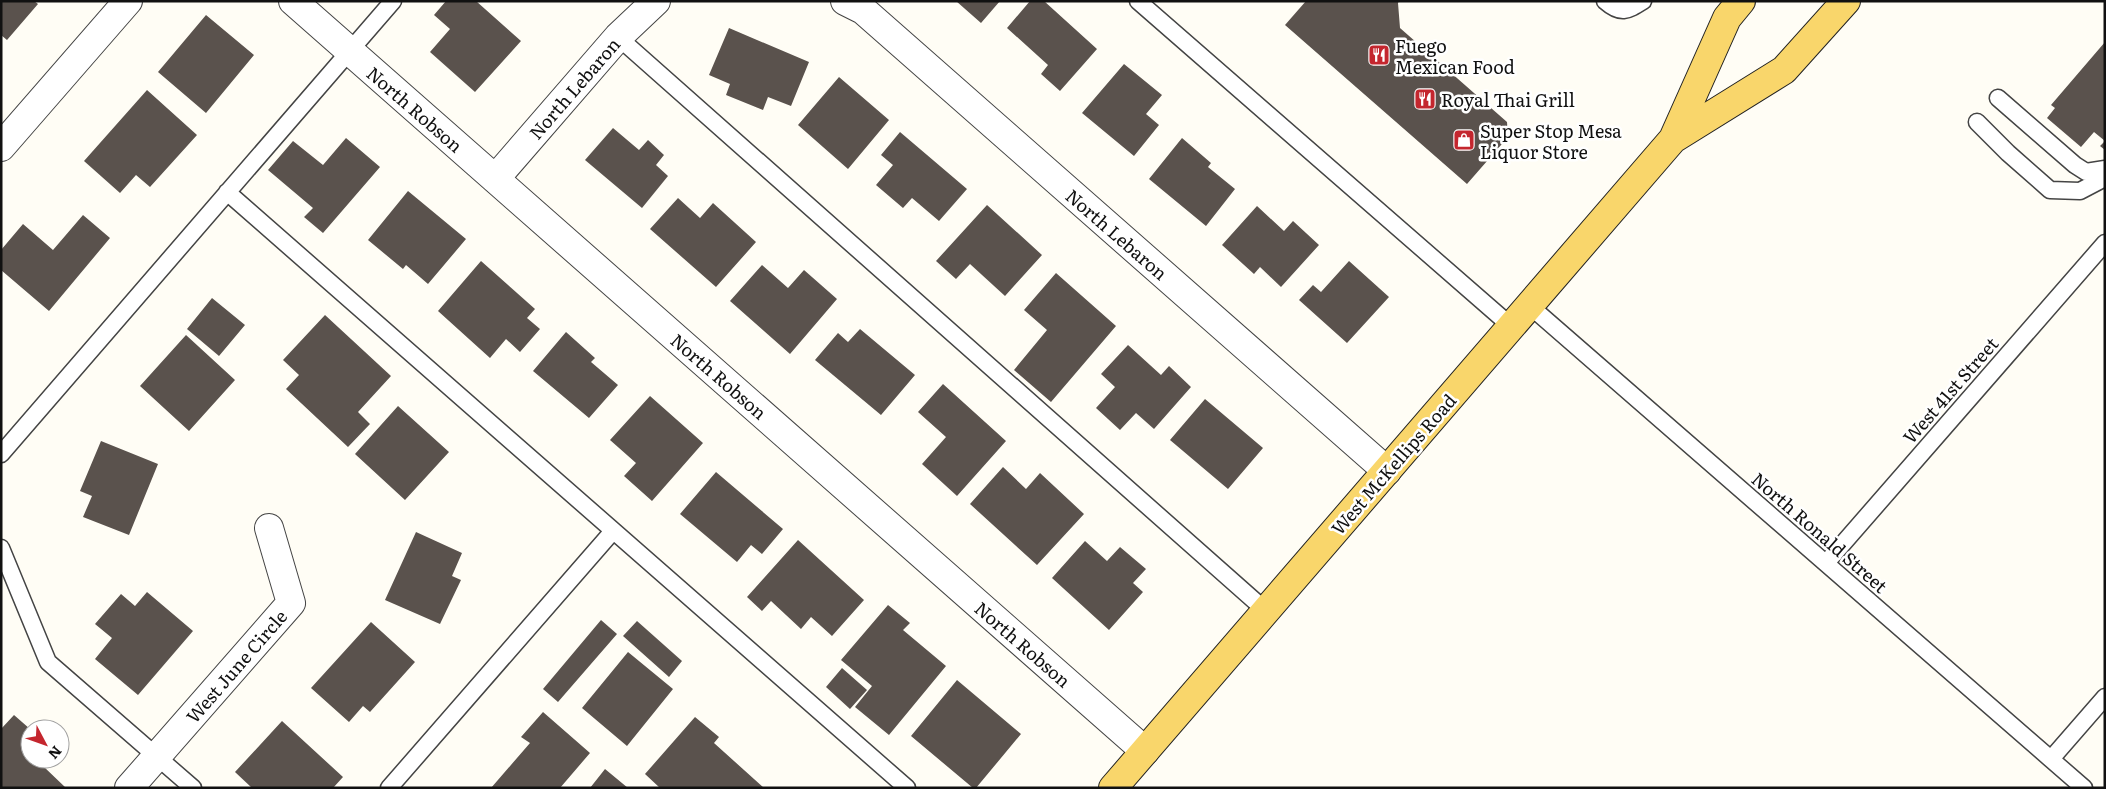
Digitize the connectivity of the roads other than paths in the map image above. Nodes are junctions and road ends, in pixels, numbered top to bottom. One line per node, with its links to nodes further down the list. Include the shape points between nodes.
1 (128, 1): 16 (street)
2 (292, 1): 12 (street, North Robson)
3 (393, 1): 12 (lane)
4 (656, 1): 11 (street, North Lebaron)
5 (845, 1): 25 (street, North Lebaron, via 863,10)
6 (1138, 1): 23 (lane)
7 (1606, 1): 8 (lane, via 1614,9 1628,11)
8 (1643, 1)
9 (1741, 1): 15 (main road, West McKellips Road, via 1726,18)
10 (1846, 1): 15 (main road, West McKellips Road, via 1784,70)
11 (618, 37): 19 (street, North Lebaron); 30 (lane)
12 (349, 51): 19 (street, North Robson); 20 (lane)
13 (1998, 98): 17 (lane, via 2075,165 2086,172)
14 (1977, 122): 18 (lane, via 2050,190 2080,191)
15 (1673, 139): 22 (main road, West McKellips Road)
16 (1, 147)
17 (2105, 169)
18 (2105, 176)
19 (495, 179): 32 (street, North Robson)
20 (227, 192): 24 (lane); 27 (lane)
21 (2105, 243): 29 (lane, West 41st Street)
22 (1530, 306): 23 (main road, West McKellips Road); 29 (lane, North Ronald Street)
23 (1512, 327): 25 (main road, West McKellips Road)
24 (1, 454)
25 (1387, 471): 30 (main road, West McKellips Road)
26 (269, 528): 33 (street, West June Circle, via 291,603)
27 (613, 531): 37 (lane); 38 (lane)
28 (1, 548): 33 (lane, via 48,662)
29 (1826, 563): 34 (lane, North Ronald Street)
30 (1266, 611): 32 (main road, West McKellips Road)
31 (2105, 697): 34 (lane)
32 (1145, 751): 39 (main road, West McKellips Road)
33 (157, 755): 35 (street, West June Circle); 36 (lane)
34 (2051, 759): 40 (lane, North Ronald Street)
35 (129, 788)
36 (193, 788)
37 (389, 788)
38 (907, 788)
39 (1113, 788)
40 (2084, 788)

